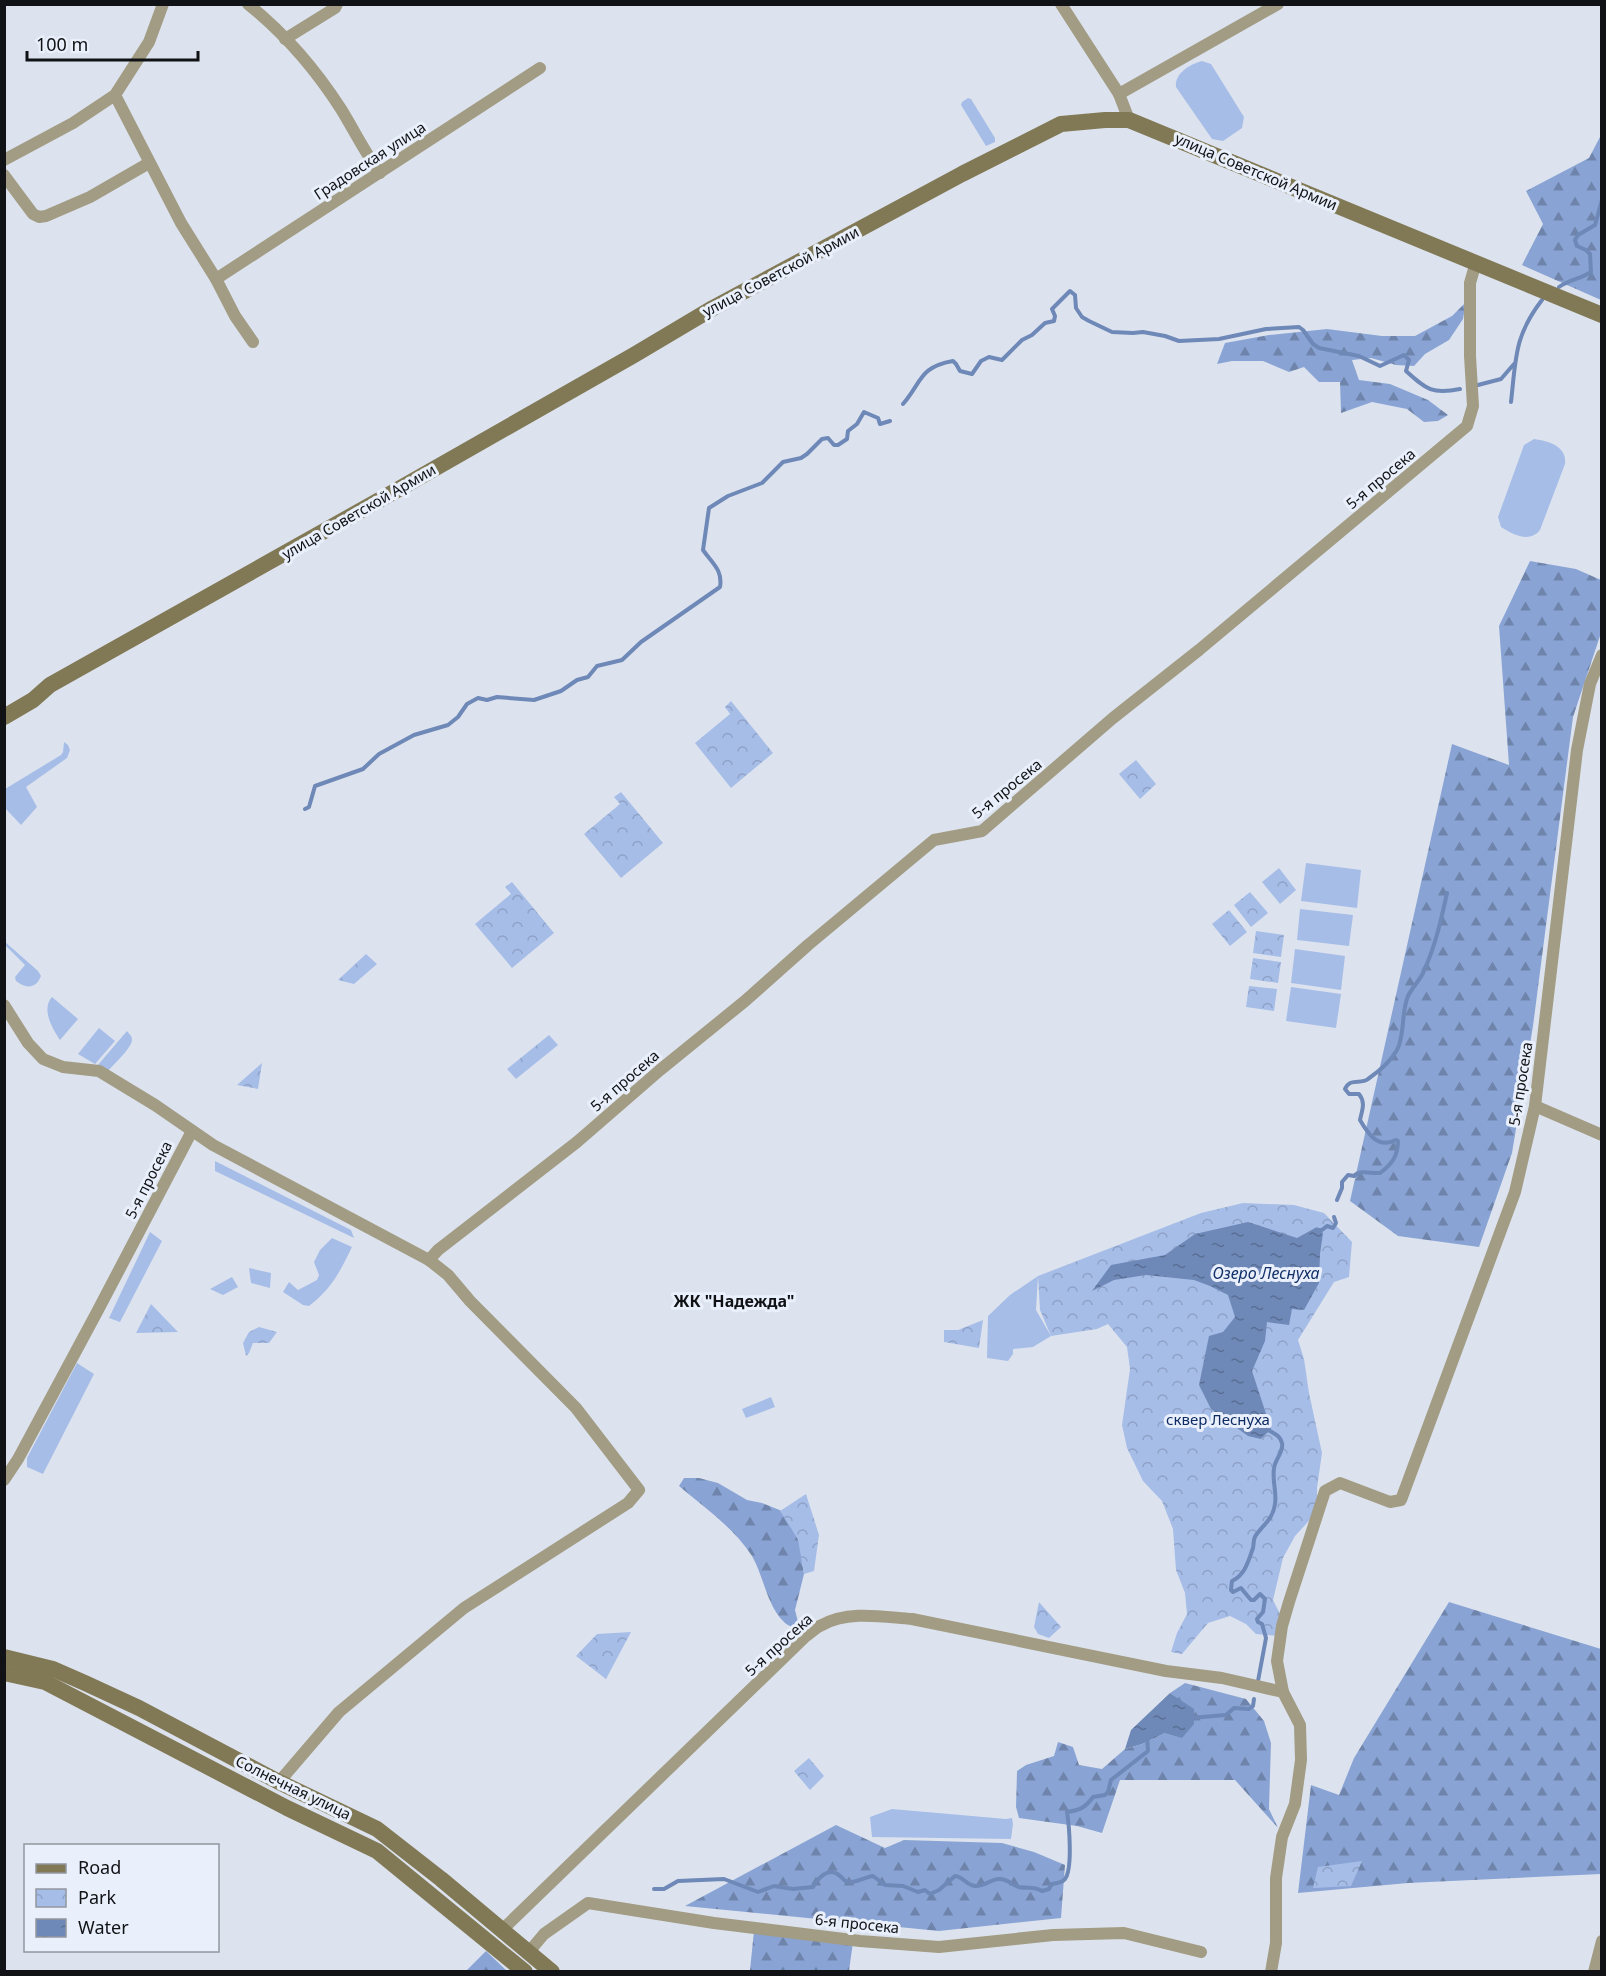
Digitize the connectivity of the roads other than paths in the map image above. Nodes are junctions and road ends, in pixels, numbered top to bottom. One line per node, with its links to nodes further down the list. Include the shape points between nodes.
1 (163, 4): 9 (street, via 149,42)
2 (248, 4): 6 (street)
3 (337, 4): 6 (street)
4 (1061, 4): 8 (street)
5 (1278, 4): 8 (street)
6 (285, 39): 13 (street, via 322,81)
7 (540, 68): 13 (street, Градовская улица)
8 (1119, 94): 10 (street)
9 (115, 95): 11 (street); 12 (street)
10 (1129, 120): 15 (street, улица Советской Армии); 20 (street, улица Советской Армии, via 1061,124 909,202 713,308 50,685)
11 (4, 160)
12 (149, 163): 14 (street, via 90,197 39,217); 16 (street)
13 (380, 173): 16 (street, Градовская улица)
14 (4, 175)
15 (1476, 262): 17 (street, улица Советской Армии); 25 (street, 5-я просека, via 1470,284 1473,406 1467,426 982,831 934,840 577,1142)
16 (216, 279): 18 (street)
17 (1602, 315)
18 (253, 342)
19 (1602, 655): 22 (street, 5-я просека, via 1590,684 1578,750)
20 (4, 717)
21 (4, 1005): 23 (street, via 43,1059 63,1067 99,1071)
22 (1535, 1107): 24 (street); 29 (street, 5-я просека, via 1515,1192 1401,1500 1390,1502 1340,1484 1325,1491 1282,1626 1277,1660)
23 (192, 1131): 25 (street, 5-я просека); 26 (street, 5-я просека)
24 (1602, 1135)
25 (429, 1260): 30 (street, 5-я просека, via 576,1408 639,1490 628,1503 464,1608 339,1712)
26 (4, 1480)
27 (4, 1657): 30 (street, Солнечная улица, via 53,1669 85,1683)
28 (4, 1673): 35 (street, Солнечная улица, via 45,1682 377,1851)
29 (1283, 1692): 31 (street, 5-я просека, via 912,1619 854,1616 822,1625); 37 (street, via 1300,1725 1301,1760 1295,1804 1282,1837 1276,1878 1276,1942)
30 (279, 1782): 31 (street, Солнечная улица, via 377,1829)
31 (502, 1930): 34 (street, Солнечная улица)
32 (1602, 1941): 38 (street)
33 (1201, 1952): 34 (street, 6-я просека, via 1124,1933 1053,1935 939,1947 860,1941 588,1903 544,1934)
34 (528, 1953): 36 (street, Солнечная улица)
35 (525, 1971)
36 (552, 1971)
37 (1271, 1971)
38 (1594, 1971)

